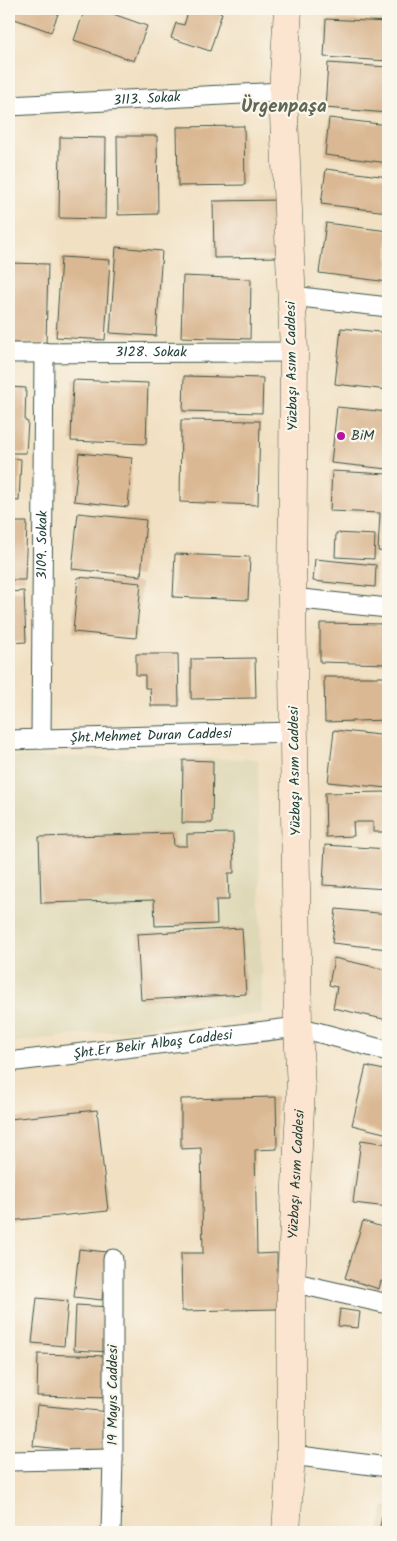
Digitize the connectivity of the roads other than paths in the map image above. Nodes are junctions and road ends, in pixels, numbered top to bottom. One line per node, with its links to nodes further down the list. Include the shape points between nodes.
1 (288, 9): 2 (main road, Yüzbaşı Asım Caddesi)
2 (284, 92): 3 (street, 3113. Sokak); 4 (main road, Yüzbaşı Asım Caddesi)
3 (9, 106)
4 (292, 296): 5 (street); 7 (main road, Yüzbaşı Asım Caddesi)
5 (388, 307)
6 (44, 352): 7 (street, 3128. Sokak); 8 (street, 3128. Sokak); 12 (street, 3109. Sokak)
7 (294, 352): 9 (main road, Yüzbaşı Asım Caddesi)
8 (9, 353)
9 (292, 598): 10 (street); 11 (main road, Yüzbaşı Asım Caddesi)
10 (388, 608)
11 (294, 732): 12 (street, Şht.Mehmet Duran Caddesi); 14 (main road, Yüzbaşı Asım Caddesi)
12 (40, 739): 13 (street, Şht.Mehmet Duran Caddesi)
13 (9, 740)
14 (298, 1027): 15 (street); 16 (street, Şht.Er Bekir Albaş Caddesi); 18 (main road, Yüzbaşı Asım Caddesi, via 301,1089)
15 (388, 1052)
16 (9, 1062)
17 (113, 1259): 21 (street, 19 Mayıs Caddesi)
18 (291, 1282): 19 (street); 20 (main road, Yüzbaşı Asım Caddesi)
19 (388, 1304)
20 (291, 1455): 23 (street); 25 (main road, Yüzbaşı Asım Caddesi)
21 (113, 1460): 22 (street); 24 (street, 19 Mayıs Caddesi)
22 (9, 1461)
23 (388, 1467)
24 (111, 1532)
25 (286, 1532)

